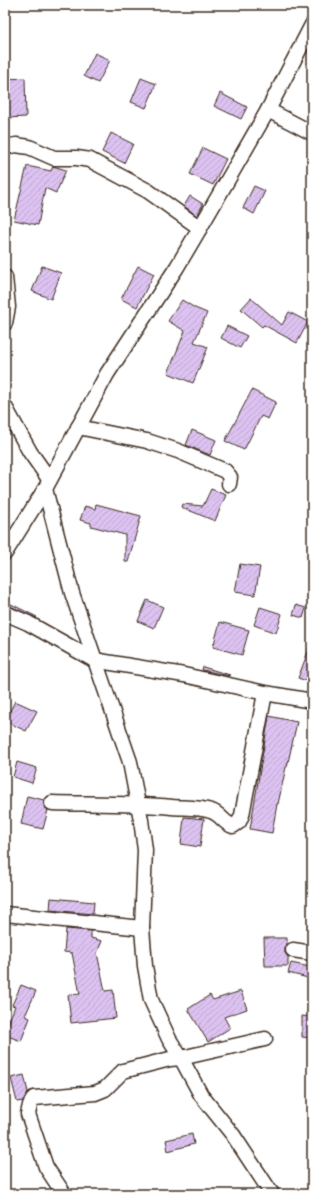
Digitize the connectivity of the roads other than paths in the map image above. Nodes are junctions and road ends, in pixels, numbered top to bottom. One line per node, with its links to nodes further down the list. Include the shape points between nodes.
1 (312, 25): 2 (street)
2 (268, 110): 3 (street); 5 (street)
3 (312, 133)
4 (5, 147): 5 (street, via 16,145 29,147 54,158 90,160 148,191)
5 (200, 228): 9 (street, via 107,374)
6 (5, 278): 7 (street, via 8,307)
7 (5, 323)
8 (5, 407): 10 (street)
9 (78, 427): 11 (street); 13 (street, via 147,441 178,451 225,471 230,477)
10 (35, 459): 11 (street); 12 (street)
11 (59, 463): 12 (street)
12 (47, 484): 14 (street); 16 (street, via 72,593)
13 (230, 484)
14 (5, 553)
15 (5, 613): 16 (street)
16 (94, 660): 17 (street, via 184,675); 20 (street, via 130,762)
17 (265, 693): 18 (street); 20 (street, via 239,822 234,826 226,824 212,811 201,809)
18 (312, 701)
19 (52, 803): 20 (street)
20 (138, 804): 22 (street, via 145,850)
21 (5, 914): 22 (street)
22 (142, 928): 26 (street, via 151,1000 169,1039)
23 (293, 950): 24 (street)
24 (312, 953)
25 (265, 1039): 26 (street)
26 (182, 1058): 27 (street, via 123,1071 105,1089 95,1093 34,1098 28,1114 46,1167); 28 (street, via 201,1095 233,1135)
27 (64, 1194)
28 (272, 1194)

